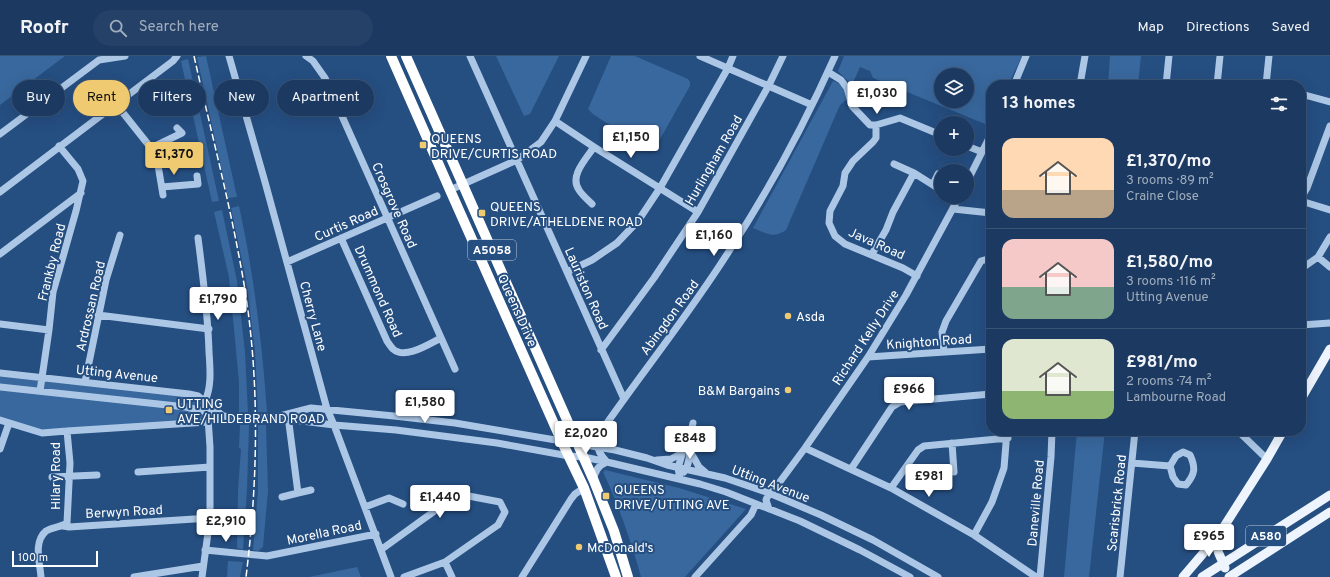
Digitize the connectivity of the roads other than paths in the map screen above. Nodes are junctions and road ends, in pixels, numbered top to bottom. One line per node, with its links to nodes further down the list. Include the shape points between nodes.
1 (125, 56): 37 (street, via 99,60)
2 (177, 56): 26 (street)
3 (229, 56): 75 (street, Cherry Lane)
4 (306, 56): 66 (street, Crosgrove Road, via 313,61 325,78)
5 (391, 56): 53 (highway, Queens Drive / A5058)
6 (406, 56): 49 (highway, Queens Drive / A5058)
7 (470, 56): 44 (street, Lauriston Road)
8 (586, 56): 32 (street)
9 (700, 56): 18 (street)
10 (733, 56): 18 (street)
11 (783, 56): 25 (street, Hurlingham Road)
12 (835, 56): 19 (street, Abingdon Road)
13 (1026, 56): 20 (street)
14 (1085, 56): 21 (street)
15 (1169, 56): 22 (street)
16 (1220, 56): 23 (street)
17 (1268, 56): 24 (street)
18 (728, 68): 25 (street); 52 (street)
19 (828, 72): 29 (street, Abingdon Road); 33 (street, via 841,80 847,88 852,106 870,125)
20 (1016, 80)
21 (1081, 80)
22 (1167, 80)
23 (1218, 80)
24 (1266, 80)
25 (769, 85): 29 (street); 64 (street, Hurlingham Road)
26 (130, 93)
27 (1306, 95): 28 (street)
28 (1330, 102)
29 (812, 105): 100 (street, Abingdon Road, via 776,173 731,248)
30 (100, 116): 39 (street)
31 (126, 116): 41 (street)
32 (555, 121): 40 (street); 44 (street, via 541,142)
33 (876, 125): 36 (street, via 900,118); 72 (street, Java Road, via 874,142 853,160 845,173 830,211 829,223 835,236 845,244)
34 (1330, 126): 54 (street)
35 (177, 128): 41 (street, via 182,133)
36 (934, 132)
37 (0, 134)
38 (986, 144): 43 (street)
39 (59, 146): 55 (street); 56 (street, Frankby Road, via 78,169 83,181)
40 (594, 147): 52 (street); 60 (street, via 576,175 575,183)
41 (151, 148): 51 (street, via 158,165)
42 (974, 149): 43 (street)
43 (982, 152): 46 (street)
44 (516, 160): 49 (street); 78 (street, Lauriston Road)
45 (894, 164): 47 (street)
46 (974, 168)
47 (914, 173): 50 (street); 72 (street)
48 (197, 176): 51 (street, via 198,184)
49 (463, 184): 53 (street); 118 (highway, Queens Drive / A5058)
50 (933, 184)
51 (162, 187): 57 (street)
52 (660, 188): 64 (street); 78 (street, via 638,221 617,243 592,260)
53 (450, 190): 116 (highway, Queens Drive / A5058)
54 (1306, 190)
55 (0, 192)
56 (81, 193): 71 (street); 85 (street, Frankby Road, via 53,292)
57 (163, 195)
58 (437, 196): 66 (street, Curtis Road)
59 (1306, 202): 63 (street)
60 (592, 204)
61 (956, 204): 62 (street, Richard Kelly Drive)
62 (953, 210): 65 (street); 79 (street, Richard Kelly Drive)
63 (1330, 210)
64 (698, 212): 89 (street, Hurlingham Road)
65 (986, 213)
66 (388, 217): 70 (street, Curtis Road); 86 (street, Crosgrove Road)
67 (120, 235): 80 (street, Ardrossan Road)
68 (1330, 237): 73 (street)
69 (198, 238): 84 (street)
70 (342, 238): 75 (street, Curtis Road); 86 (street, Drummond Road, via 392,349 399,353 408,353)
71 (0, 254)
72 (872, 254): 79 (street, Java Road)
73 (1318, 257): 76 (street); 77 (street)
74 (986, 259): 90 (street, via 980,261 946,321 942,332)
75 (287, 262): 102 (street, Cherry Lane)
76 (1306, 265)
77 (1330, 267)
78 (567, 272): 89 (street, Lauriston Road)
79 (917, 276): 91 (street, Richard Kelly Drive)
80 (98, 315): 84 (street); 95 (street, Ardrossan Road)
81 (1330, 323): 83 (street)
82 (0, 324): 85 (street)
83 (1306, 325)
84 (209, 329): 101 (street)
85 (49, 330): 94 (street, Frankby Road)
86 (441, 338): 92 (street, Crosgrove Road)
87 (986, 349): 90 (street, Knighton Road)
88 (1330, 349): 98 (main road)
89 (601, 350): 100 (street, Lauriston Road)
90 (944, 352): 91 (street, Knighton Road)
91 (868, 357): 121 (street, Richard Kelly Drive)
92 (455, 369)
93 (0, 373): 94 (street, Utting Avenue)
94 (42, 378): 95 (street, Utting Avenue); 97 (street, Frankby Road)
95 (85, 382): 101 (street, Utting Avenue, via 189,394 198,396)
96 (0, 387): 97 (street, Utting Avenue)
97 (40, 391): 101 (street, Utting Avenue, via 186,407)
98 (1306, 391)
99 (986, 394): 134 (street, via 900,402 892,407)
100 (624, 399): 119 (street, Abingdon Road, via 600,433)
101 (208, 407): 103 (street, Utting Avenue, via 224,416 249,419); 105 (street)
102 (327, 409): 103 (street, Utting Avenue, via 312,408); 108 (street, Cherry Lane); 116 (street, Utting Avenue, via 455,423)
103 (288, 417): 108 (street, Utting Avenue); 147 (street)
104 (0, 420): 106 (street)
105 (208, 422): 109 (street); 131 (street)
106 (10, 423): 109 (street, via 42,434); 122 (street)
107 (693, 423): 120 (street)
108 (334, 424): 124 (street, Utting Avenue, via 459,438); 154 (street, Cherry Lane)
109 (67, 431): 139 (street, Hilary Road)
110 (996, 436): 117 (street)
111 (1008, 436): 160 (street, via 1004,468 992,502)
112 (1052, 436): 180 (street, Daneville Road)
113 (1135, 436): 129 (street, Scarisbrick Road)
114 (1243, 436): 126 (street)
115 (1280, 436): 126 (main road)
116 (562, 442): 118 (street, Utting Avenue); 124 (highway, Queens Drive / A5058)
117 (952, 443): 136 (street); 145 (street, via 924,446 918,450)
118 (578, 444): 119 (street, Utting Avenue); 125 (highway, Queens Drive / A5058)
119 (598, 448): 127 (street, Utting Avenue); 128 (street)
120 (689, 448): 123 (street); 133 (street); 138 (street, via 699,467)
121 (805, 448): 134 (street); 143 (street, Richard Kelly Drive)
122 (0, 449)
123 (682, 453): 127 (street, via 671,459); 132 (street)
124 (569, 456): 125 (street, Utting Avenue); 144 (highway, Queens Drive / A5058)
125 (584, 457): 128 (street, Utting Avenue); 142 (highway, Queens Drive / A5058)
126 (1267, 459): 161 (main road)
127 (655, 460): 132 (street, Utting Avenue)
128 (608, 462): 141 (street, Utting Avenue); 142 (street, via 598,468)
129 (1132, 463): 130 (street); 181 (street, Scarisbrick Road)
130 (1170, 466): 130 (street, via 1176,456 1183,452 1190,455 1194,463 1193,476 1186,484 1178,484 1172,477)
131 (210, 467): 135 (street); 157 (street)
132 (678, 468): 133 (street, Utting Avenue); 141 (street)
133 (686, 469): 138 (street, Utting Avenue); 141 (street)
134 (851, 469): 145 (street)
135 (138, 472)
136 (954, 472)
137 (97, 475): 139 (street)
138 (709, 475): 148 (street, Utting Avenue)
139 (69, 477): 140 (street); 158 (street, Hilary Road, via 67,523)
140 (52, 478)
141 (680, 479): 153 (street, Utting Avenue, via 724,491)
142 (594, 481): 175 (highway, Queens Drive / A5058, via 614,531)
143 (779, 482): 148 (street, Richard Kelly Drive); 151 (street, Richard Kelly Drive)
144 (584, 488): 173 (street, via 570,499); 174 (highway, Queens Drive / A5058)
145 (891, 488): 160 (street)
146 (311, 490): 147 (street)
147 (298, 493): 150 (street)
148 (768, 493): 151 (street, Utting Avenue); 155 (street, via 766,500)
149 (1330, 495): 165 (main road, A580)
150 (282, 497)
151 (777, 497): 178 (street, Utting Avenue, via 872,540)
152 (403, 504): 154 (street, via 389,498)
153 (756, 504): 155 (street, Utting Avenue); 176 (street, via 751,515)
154 (365, 507): 159 (street, Cherry Lane)
155 (769, 509): 177 (street, Utting Avenue, via 800,521)
156 (1330, 512): 184 (main road, A580)
157 (210, 518): 158 (street, Berwyn Road); 163 (street)
158 (63, 526): 167 (street, Hilary Road, via 46,532 40,540 38,548)
159 (376, 534): 162 (street, Cherry Lane); 163 (street, Morella Road, via 267,556)
160 (974, 535): 179 (street)
161 (1218, 536): 165 (main road, via 1216,547); 182 (main road)
162 (382, 549): 164 (street, via 458,494 500,502 505,512 498,525); 170 (street, Cherry Lane)
163 (205, 550): 166 (street)
164 (445, 562): 171 (street); 172 (street)
165 (1224, 564): 183 (main road, A580); 184 (main road)
166 (203, 566): 168 (street); 169 (street)
167 (41, 577)
168 (134, 577)
169 (202, 577)
170 (391, 577)
171 (404, 577)
172 (452, 577)
173 (522, 577)
174 (616, 577)
175 (628, 577)
176 (695, 577)
177 (910, 577)
178 (938, 577)
179 (1036, 577)
180 (1040, 577)
181 (1120, 577)
182 (1182, 577)
183 (1202, 577)
184 (1229, 577)

